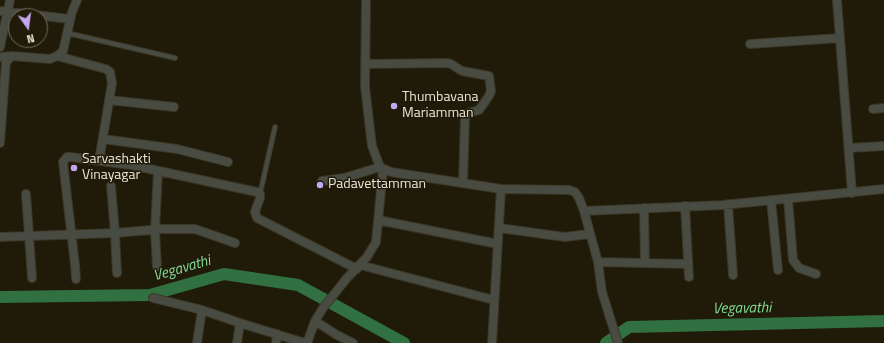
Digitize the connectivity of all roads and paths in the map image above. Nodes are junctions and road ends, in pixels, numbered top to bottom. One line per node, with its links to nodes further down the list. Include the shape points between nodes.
1 (10, 0): 5 (street)
2 (76, 0): 6 (street)
3 (366, 0): 15 (street)
4 (837, 0): 8 (street)
5 (3, 11): 6 (street); 10 (street)
6 (70, 19): 7 (street)
7 (67, 33): 12 (street, via 62,51); 14 (lane)
8 (840, 38): 9 (street); 24 (street)
9 (750, 44)
10 (0, 47)
11 (12, 56): 12 (street, via 50,59); 13 (street); 22 (street, via 6,62)
12 (56, 56): 16 (street, via 110,72 112,83)
13 (0, 57)
14 (175, 58)
15 (365, 64): 27 (street, via 372,146); 30 (street, via 448,63 462,71 489,76 489,96 479,110 468,113 465,117)
16 (109, 100): 17 (street); 21 (street)
17 (174, 107)
18 (873, 108): 19 (street)
19 (884, 108)
20 (275, 127): 36 (lane)
21 (103, 139): 25 (street); 26 (street, via 177,150)
22 (0, 143)
23 (884, 146): 24 (street)
24 (849, 148): 34 (street)
25 (99, 161): 28 (street); 49 (street, via 67,157 63,162)
26 (228, 162)
27 (382, 168): 29 (street); 30 (street, via 391,172); 43 (street)
28 (158, 171): 36 (street); 45 (street)
29 (322, 181)
30 (463, 183): 32 (street)
31 (111, 186): 46 (street)
32 (501, 189): 42 (street, via 569,190 575,192); 44 (street)
33 (884, 189): 34 (street)
34 (852, 193): 37 (street)
35 (26, 194): 48 (street)
36 (260, 194): 57 (street, via 255,212 257,218)
37 (788, 199): 38 (street); 60 (street, via 793,260 799,268)
38 (771, 200): 39 (street); 58 (street)
39 (728, 204): 40 (street); 61 (street)
40 (685, 206): 41 (street); 55 (street)
41 (644, 208): 42 (street); 54 (street)
42 (584, 211): 47 (street)
43 (378, 220): 52 (street); 57 (street, via 376,242 367,258)
44 (499, 228): 47 (street, via 564,237); 52 (street)
45 (154, 230): 46 (street); 51 (street, via 195,229); 56 (street)
46 (115, 233): 49 (street); 59 (street)
47 (589, 234): 53 (street)
48 (28, 236): 49 (street); 50 (street); 63 (street)
49 (72, 236): 64 (street)
50 (0, 237)
51 (235, 243)
52 (498, 244): 66 (street)
53 (598, 262): 54 (street); 77 (street, via 602,292)
54 (645, 263): 55 (street)
55 (688, 264): 62 (street)
56 (157, 267)
57 (358, 267): 66 (street); 68 (street)
58 (778, 270)
59 (117, 273)
60 (816, 274)
61 (733, 275)
62 (689, 277)
63 (32, 278)
64 (76, 279)
65 (153, 298): 67 (street)
66 (494, 300): 76 (street)
67 (202, 310): 69 (street); 71 (street)
68 (315, 321): 74 (street); 75 (street)
69 (240, 323): 70 (street); 72 (street)
70 (277, 334): 73 (street); 74 (street)
71 (197, 343)
72 (237, 343)
73 (276, 343)
74 (306, 343)
75 (353, 343)
76 (492, 343)
77 (618, 343)

